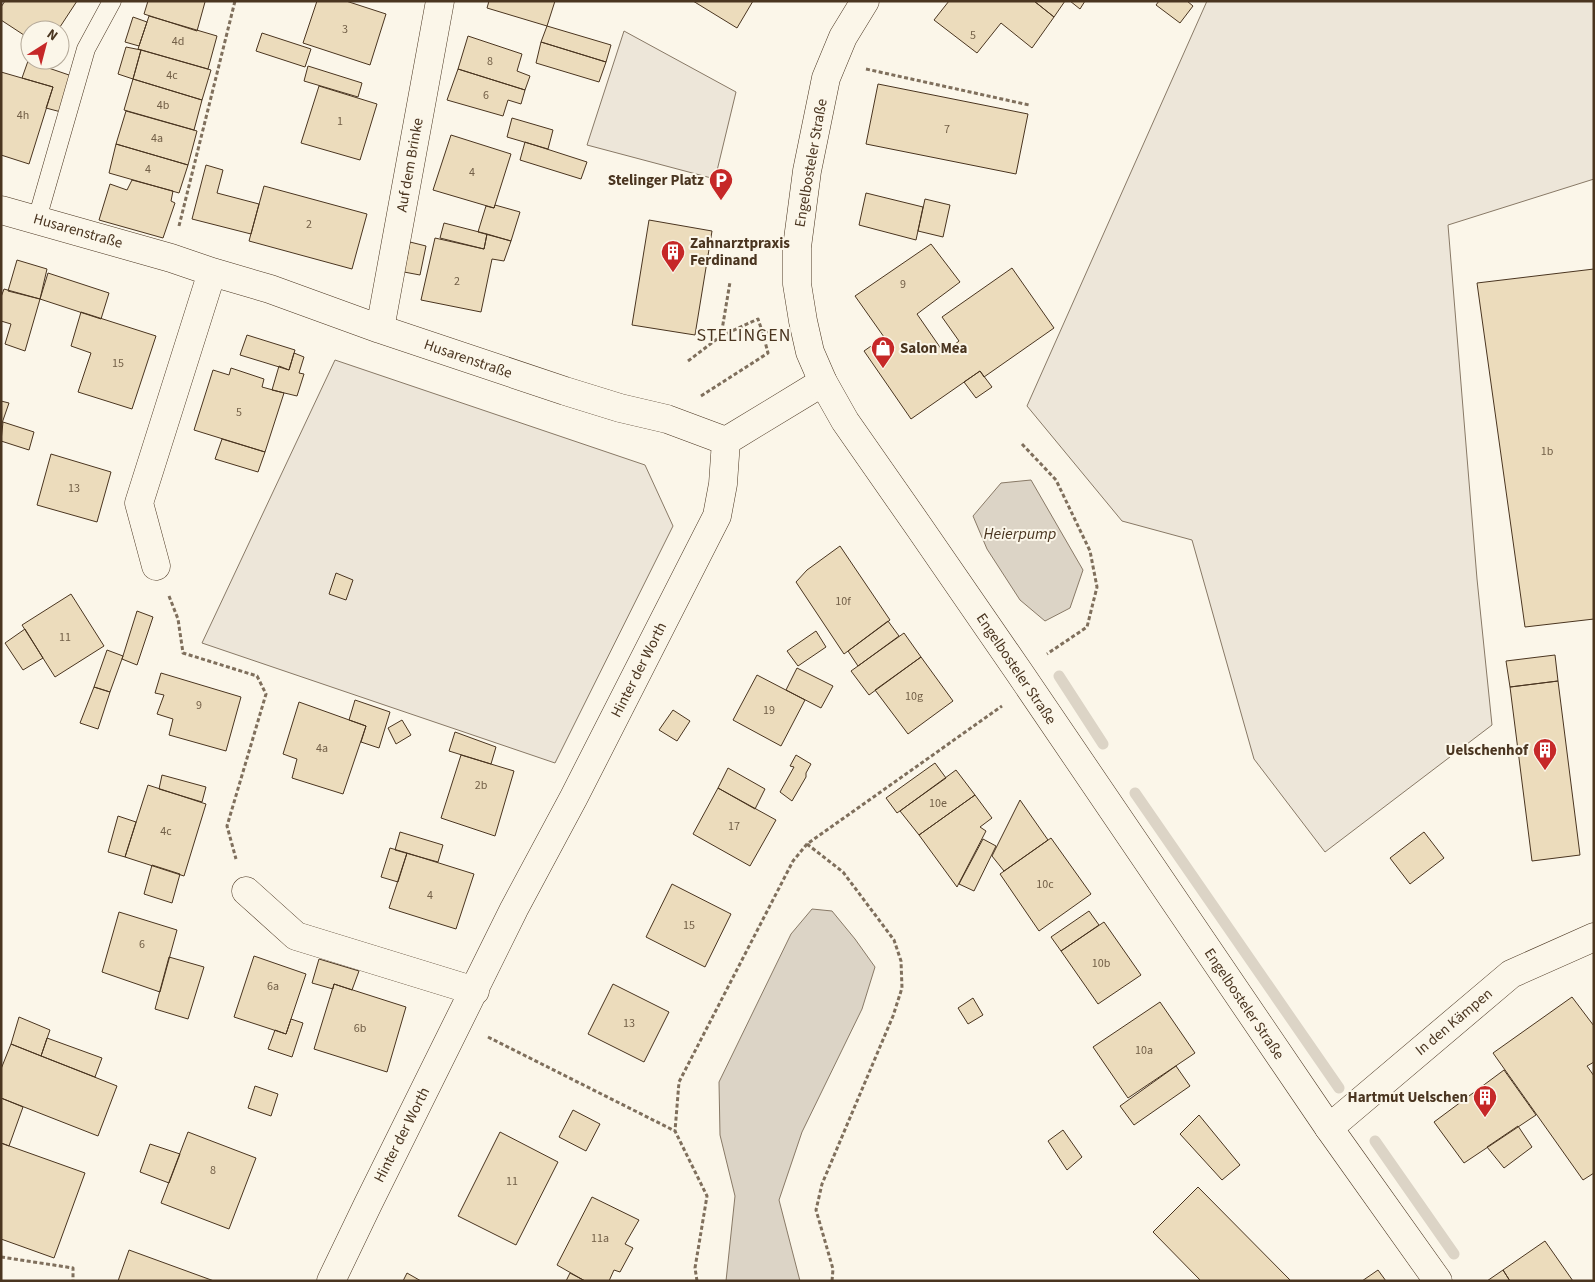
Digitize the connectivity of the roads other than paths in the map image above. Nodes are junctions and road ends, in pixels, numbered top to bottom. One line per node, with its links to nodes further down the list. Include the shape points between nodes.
1 (112, 1): 5 (lane, via 86,49)
2 (440, 1): 7 (street, Auf dem Brinke)
3 (865, 1): 8 (street, Engelbosteler Straße, via 843,37 826,78 807,171 797,247 797,284 803,321 810,352)
4 (1, 210): 5 (street, Husarenstraße)
5 (37, 219): 6 (street, Husarenstraße)
6 (212, 272): 7 (street, Husarenstraße, via 270,289); 10 (street, via 139,503)
7 (380, 329): 9 (street, Husarenstraße, via 565,391 667,419)
8 (822, 382): 9 (street); 14 (street, Engelbosteler Straße, via 844,422 1024,679)
9 (726, 440): 13 (street, Hinter der Worth, via 717,516)
10 (156, 566)
11 (246, 891): 13 (street, via 296,936)
12 (1594, 937): 14 (street, In den Kämpen, via 1511,974)
13 (475, 991): 15 (street, Hinter der Worth)
14 (1329, 1128): 16 (street, Engelbosteler Straße)
15 (331, 1281)
16 (1438, 1281)

